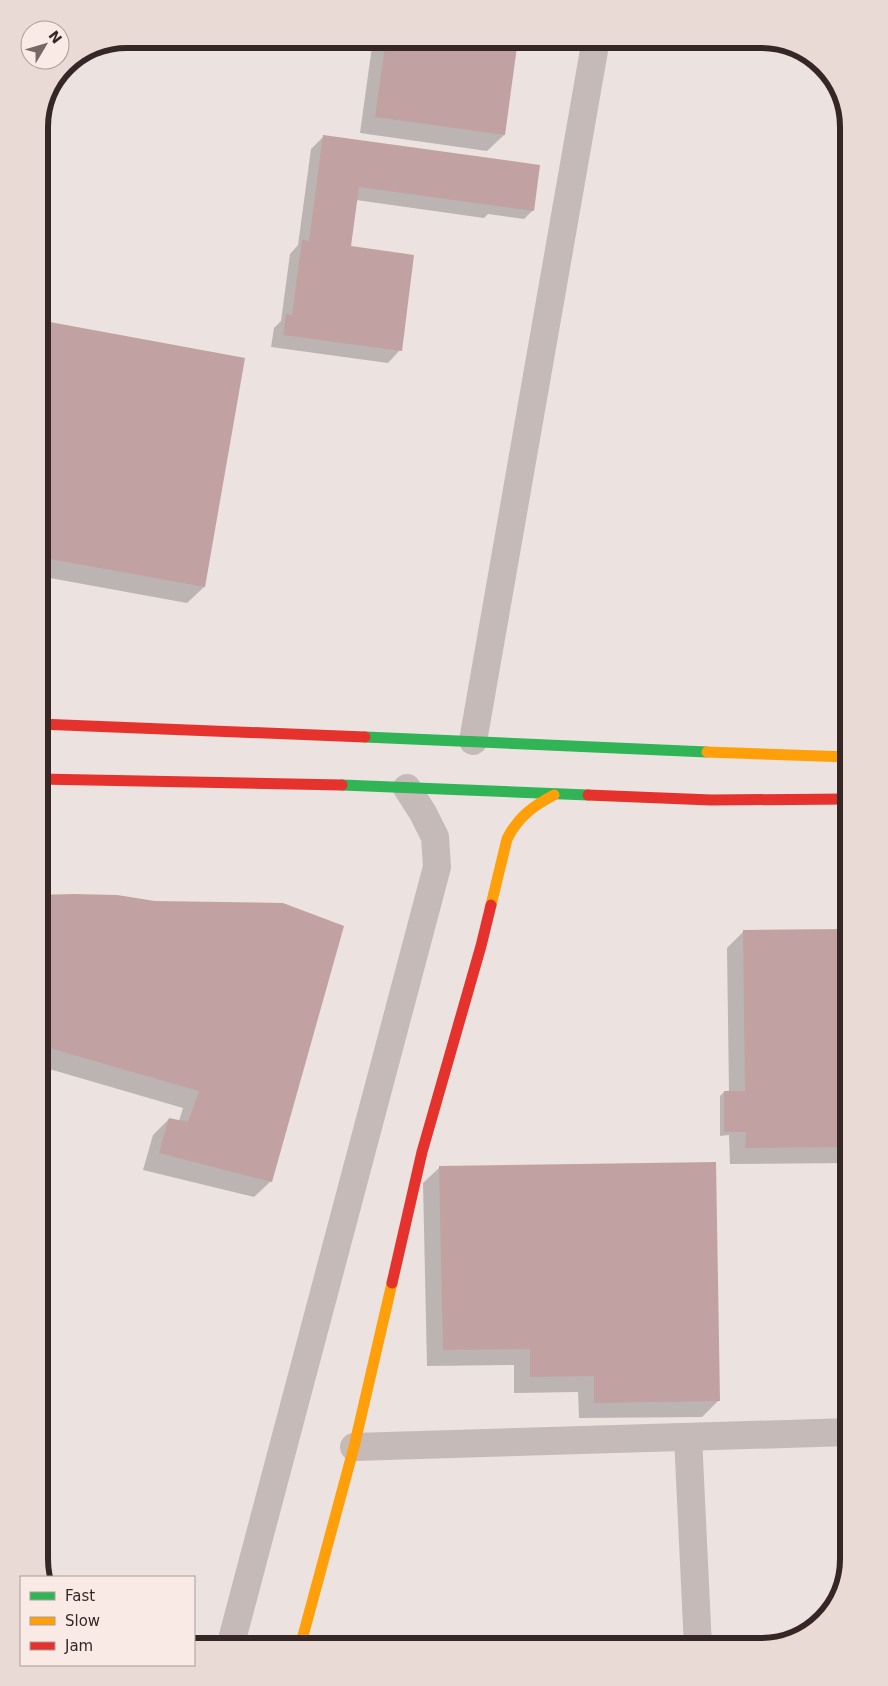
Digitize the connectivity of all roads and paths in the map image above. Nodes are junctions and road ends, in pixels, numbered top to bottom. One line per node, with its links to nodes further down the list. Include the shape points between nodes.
1 (594, 48): 3 (street)
2 (48, 724): 3 (street)
3 (473, 741): 4 (street)
4 (841, 757)
5 (48, 780): 6 (street)
6 (407, 788): 7 (street); 12 (street, via 435,837 437,867)
7 (554, 795): 8 (street, via 711,800); 11 (street, via 532,806 515,823 508,839 422,1152)
8 (841, 799)
9 (841, 1432): 10 (street)
10 (688, 1437): 11 (street); 14 (street)
11 (354, 1447): 13 (street)
12 (232, 1638)
13 (302, 1638)
14 (698, 1638)

